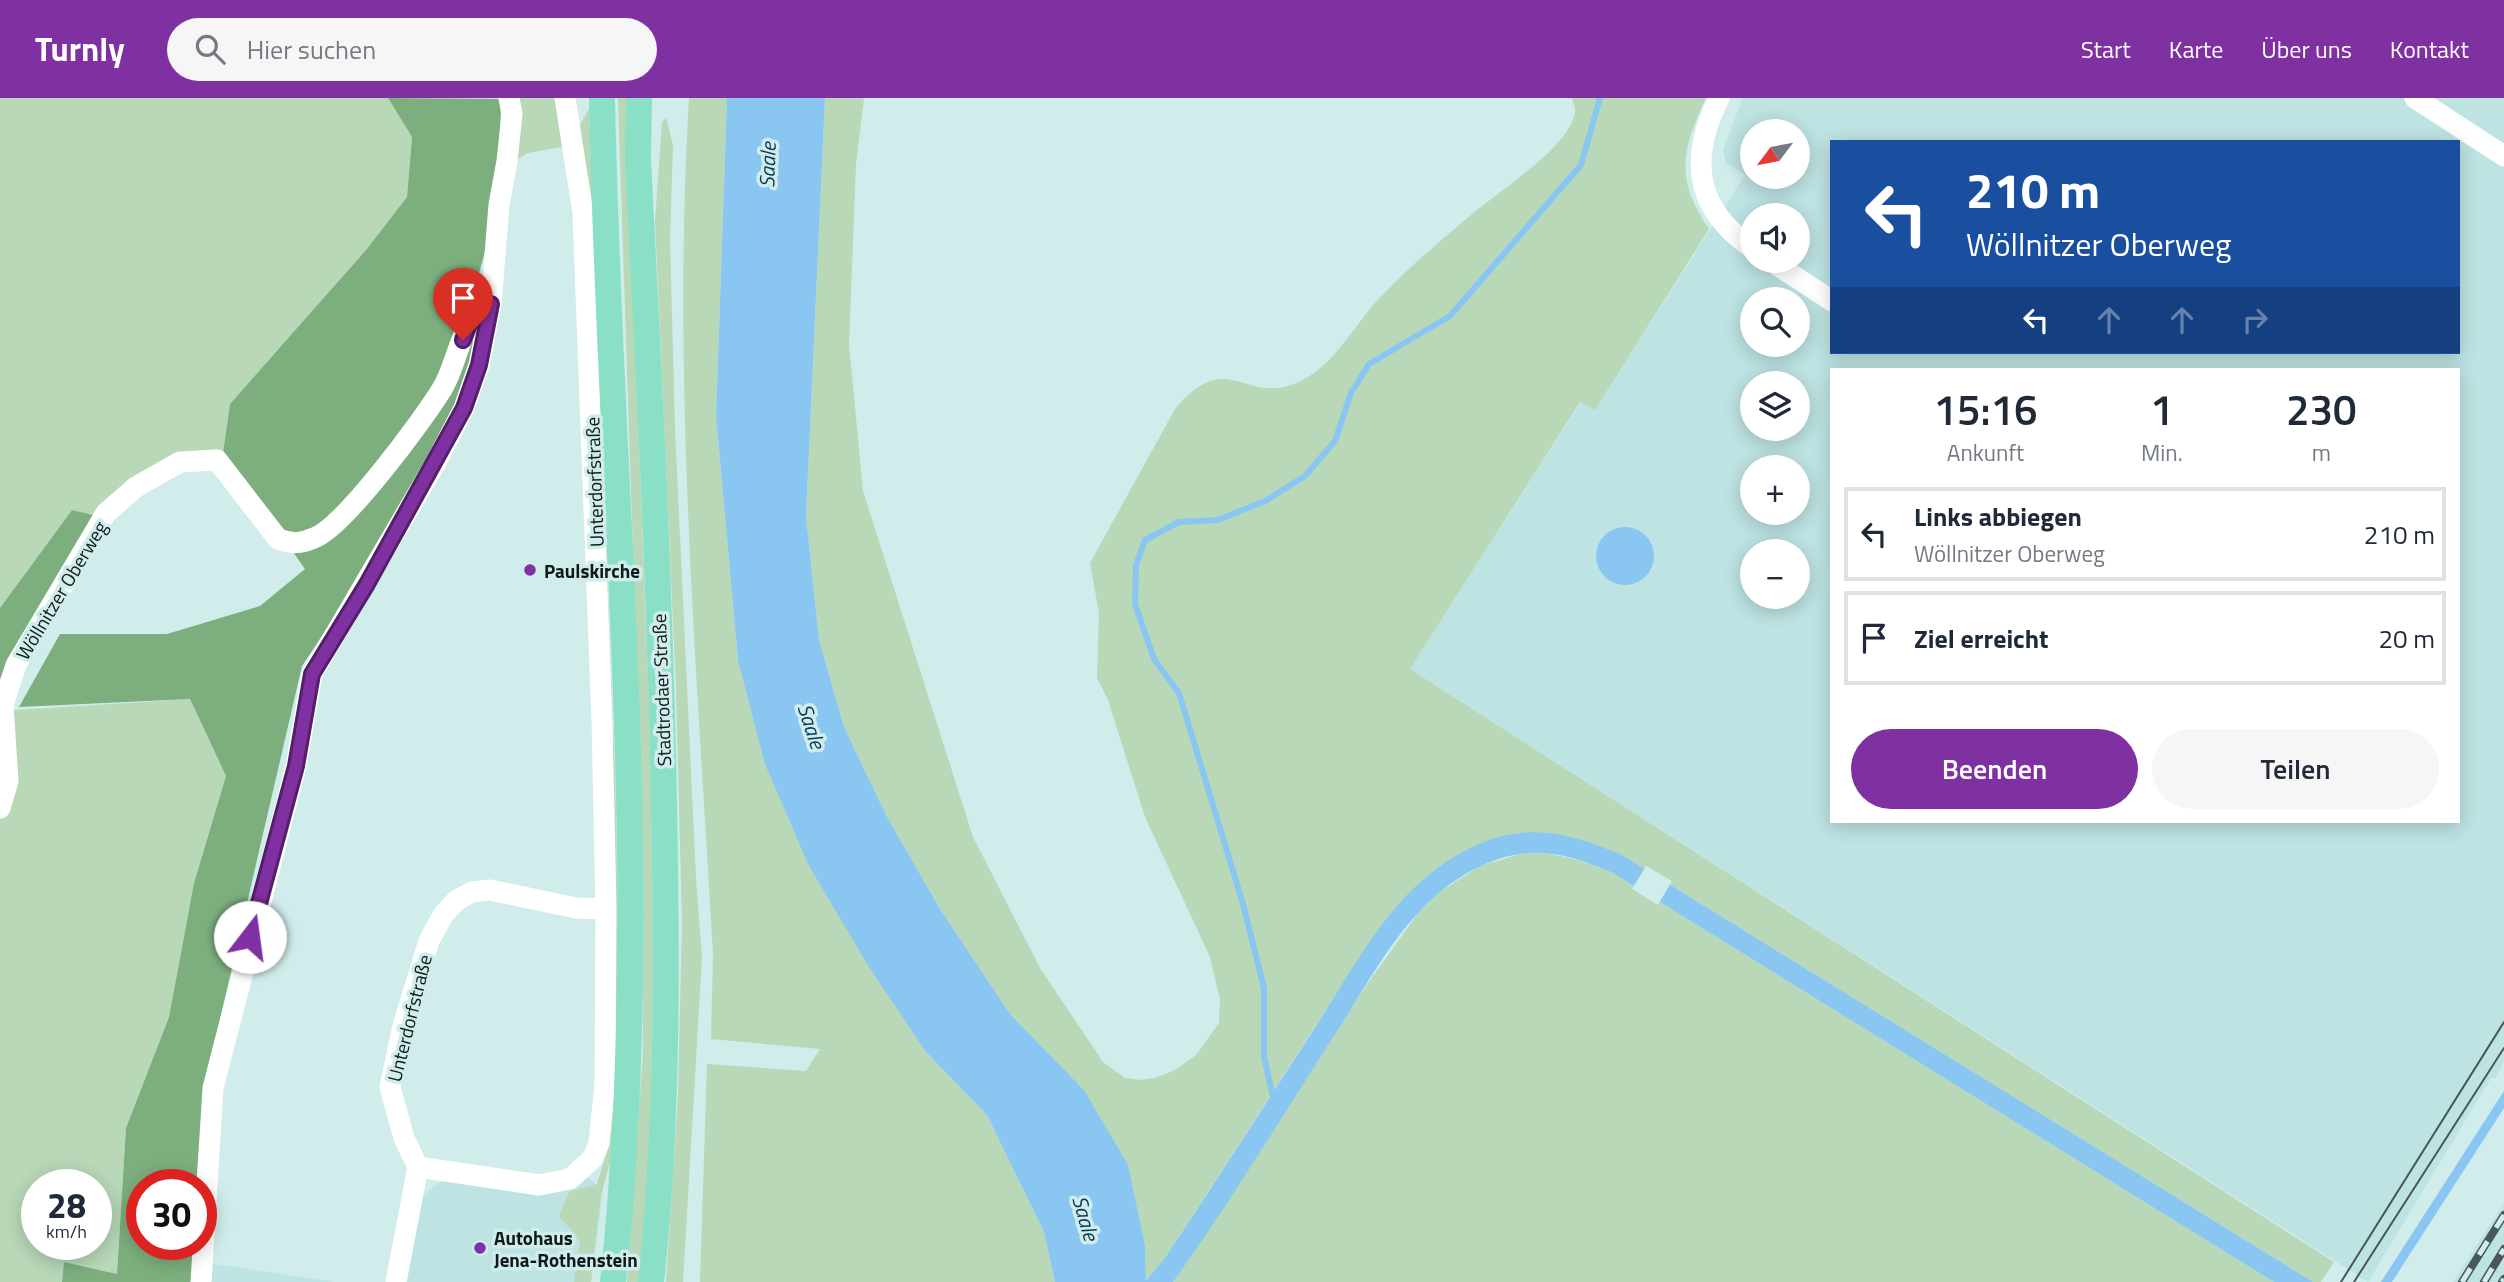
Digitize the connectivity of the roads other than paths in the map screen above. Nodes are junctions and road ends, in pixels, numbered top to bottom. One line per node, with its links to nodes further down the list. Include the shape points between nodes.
1 (509, 98): 11 (street, via 512,114)
2 (565, 98): 13 (street, Unterdorfstraße, via 583,226)
3 (602, 98): 17 (main road, Stadtrodaer Straße, via 629,898 627,1125)
4 (639, 98): 18 (main road, Stadtrodaer Straße, via 668,978 662,1187)
5 (1719, 98): 8 (street, via 1701,144 1700,178 1711,204)
6 (2416, 98): 7 (street)
7 (2504, 156)
8 (1740, 239)
9 (1789, 273): 10 (street)
10 (1830, 300)
11 (491, 304): 12 (street, Wöllnitzer Oberweg, via 472,316 456,362 434,400 359,499 316,538 294,544 278,539 217,460 180,462 136,487 106,513 16,665 3,705 8,781); 15 (street, via 479,365 464,408 312,674 296,766 213,1088)
12 (0, 808)
13 (606, 909): 14 (street, Unterdorfstraße, via 606,1084 593,1158 570,1180 539,1185); 14 (street, Unterdorfstraße, via 576,908 490,890 472,892 443,915 421,965 390,1087 404,1138)
14 (418, 1167): 16 (street)
15 (201, 1282)
16 (396, 1282)
17 (613, 1282)
18 (651, 1282)

